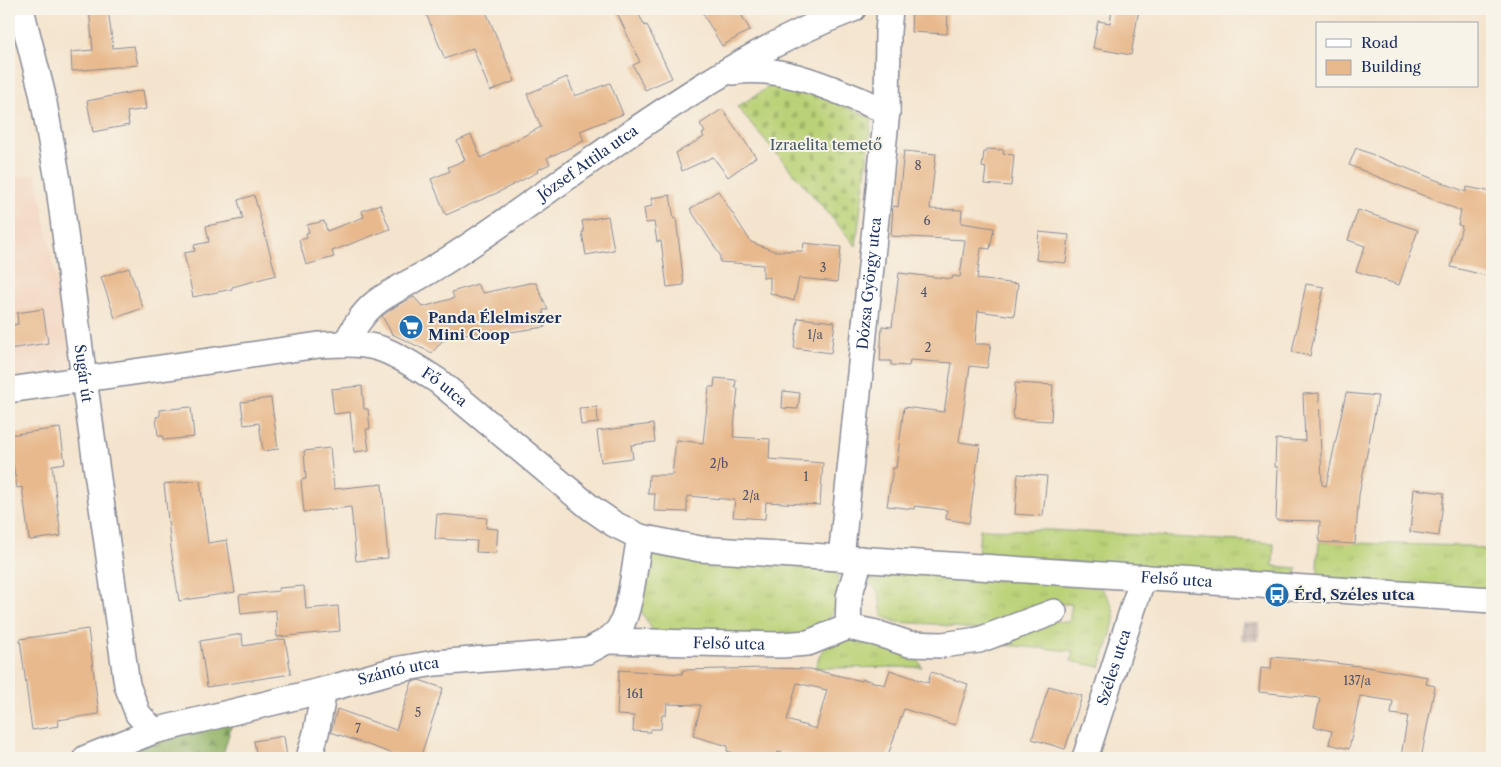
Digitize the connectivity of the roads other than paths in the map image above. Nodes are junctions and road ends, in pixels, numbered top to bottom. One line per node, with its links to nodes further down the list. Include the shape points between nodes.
1 (21, 9): 7 (street, Sugár út, via 42,92 58,180)
2 (853, 9): 4 (street, József Attila utca, via 783,40)
3 (890, 9): 5 (street, Dózsa György utca)
4 (723, 74): 5 (street, via 746,70 782,73); 6 (street, József Attila utca, via 642,125 497,227 374,304)
5 (888, 111): 10 (street, Dózsa György utca)
6 (345, 344): 7 (street, Fő utca); 9 (street, Fő utca, via 383,350 438,381 591,508)
7 (84, 378): 8 (street, Fő utca); 17 (street, Sugár út, via 127,685 138,714)
8 (9, 390)
9 (640, 537): 10 (street, Fő utca, via 700,549); 15 (street, Szántó utca, via 626,615 619,629)
10 (850, 559): 11 (street, Felső utca); 14 (street)
11 (1143, 577): 12 (street, Felső utca); 20 (street, Széles utca)
12 (1492, 600)
13 (1054, 612): 14 (street, via 979,640 942,645 909,644)
14 (848, 627): 15 (street, Felső utca, via 808,644)
15 (607, 641): 16 (street, Szántó utca, via 588,651 395,670)
16 (324, 690): 17 (street, Szántó utca); 19 (street)
17 (154, 731): 18 (street, Szántó utca)
18 (86, 758)
19 (309, 758)
20 (1085, 758)

